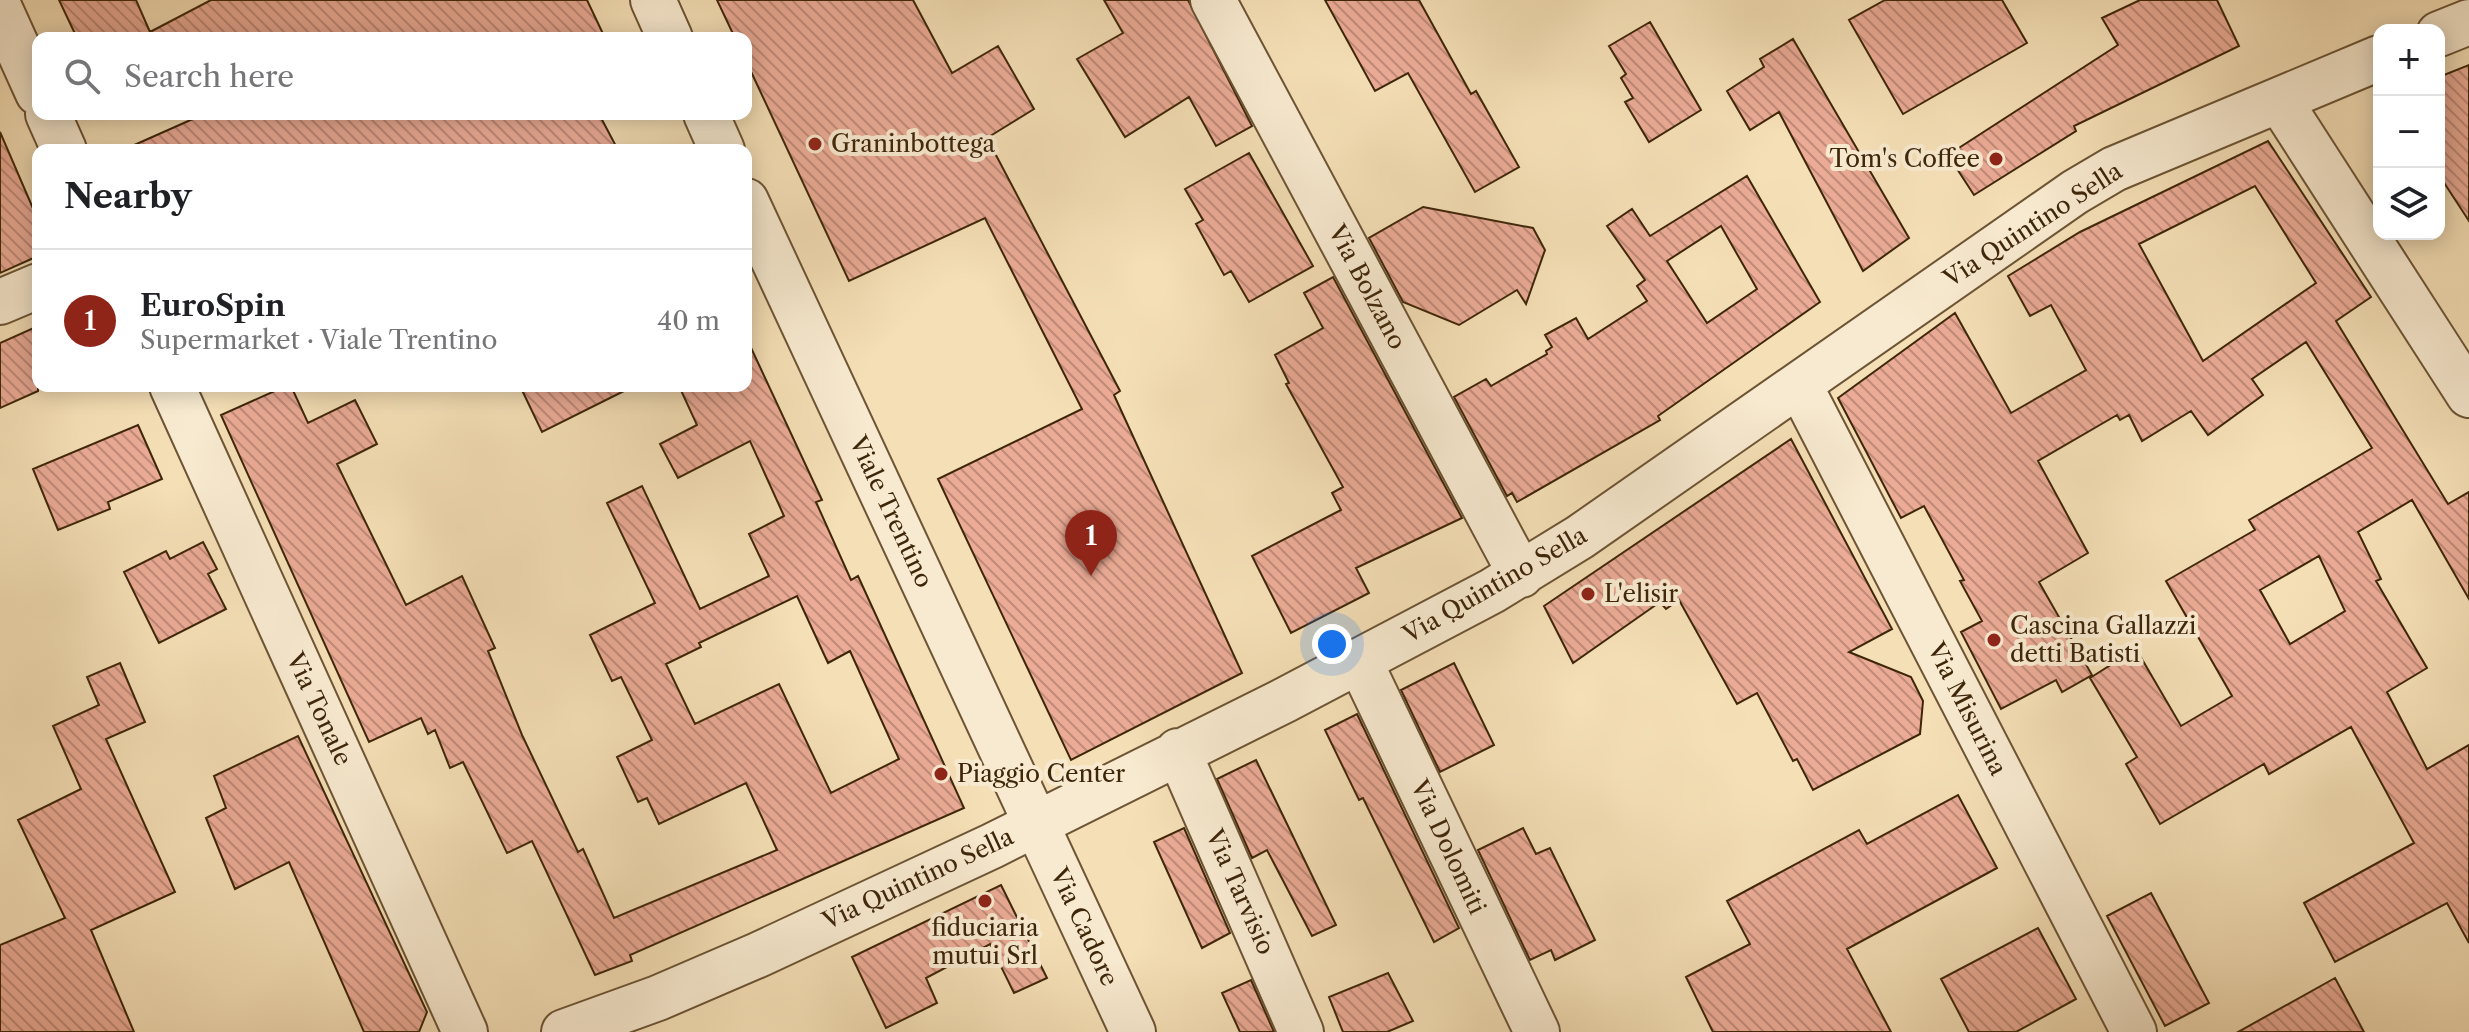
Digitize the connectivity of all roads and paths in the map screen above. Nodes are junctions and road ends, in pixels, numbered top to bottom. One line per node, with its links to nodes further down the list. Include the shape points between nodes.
1 (653, 0): 5 (street)
2 (1213, 0): 20 (street, Via Bolzano)
3 (0, 9): 8 (street)
4 (2469, 22): 6 (street)
5 (667, 32)
6 (2445, 32)
7 (2373, 61): 9 (street, Via Quintino Sella)
8 (32, 80)
9 (2279, 100): 17 (street, Via Quintino Sella, via 2088,184 1947,278); 19 (street)
10 (51, 120): 12 (street)
11 (709, 120): 13 (street)
12 (61, 144)
13 (719, 144)
14 (752, 214): 23 (street, Viale Trentino)
15 (32, 289): 16 (street)
16 (0, 302)
17 (1800, 386): 20 (street, Via Quintino Sella); 29 (street, Via Misurina)
18 (175, 392): 24 (street, Via Tonale)
19 (2469, 395)
20 (1521, 575): 21 (street, Via Quintino Sella)
21 (1360, 662): 22 (street, Via Quintino Sella); 28 (street, Via Dolomiti)
22 (1178, 751): 23 (street, Via Quintino Sella); 27 (street, Via Tarvisio)
23 (1036, 823): 25 (street, Via Quintino Sella, via 758,955); 26 (street, Via Cadore)
24 (465, 1032)
25 (564, 1032)
26 (1133, 1032)
27 (1301, 1032)
28 (1537, 1032)
29 (2134, 1032)

